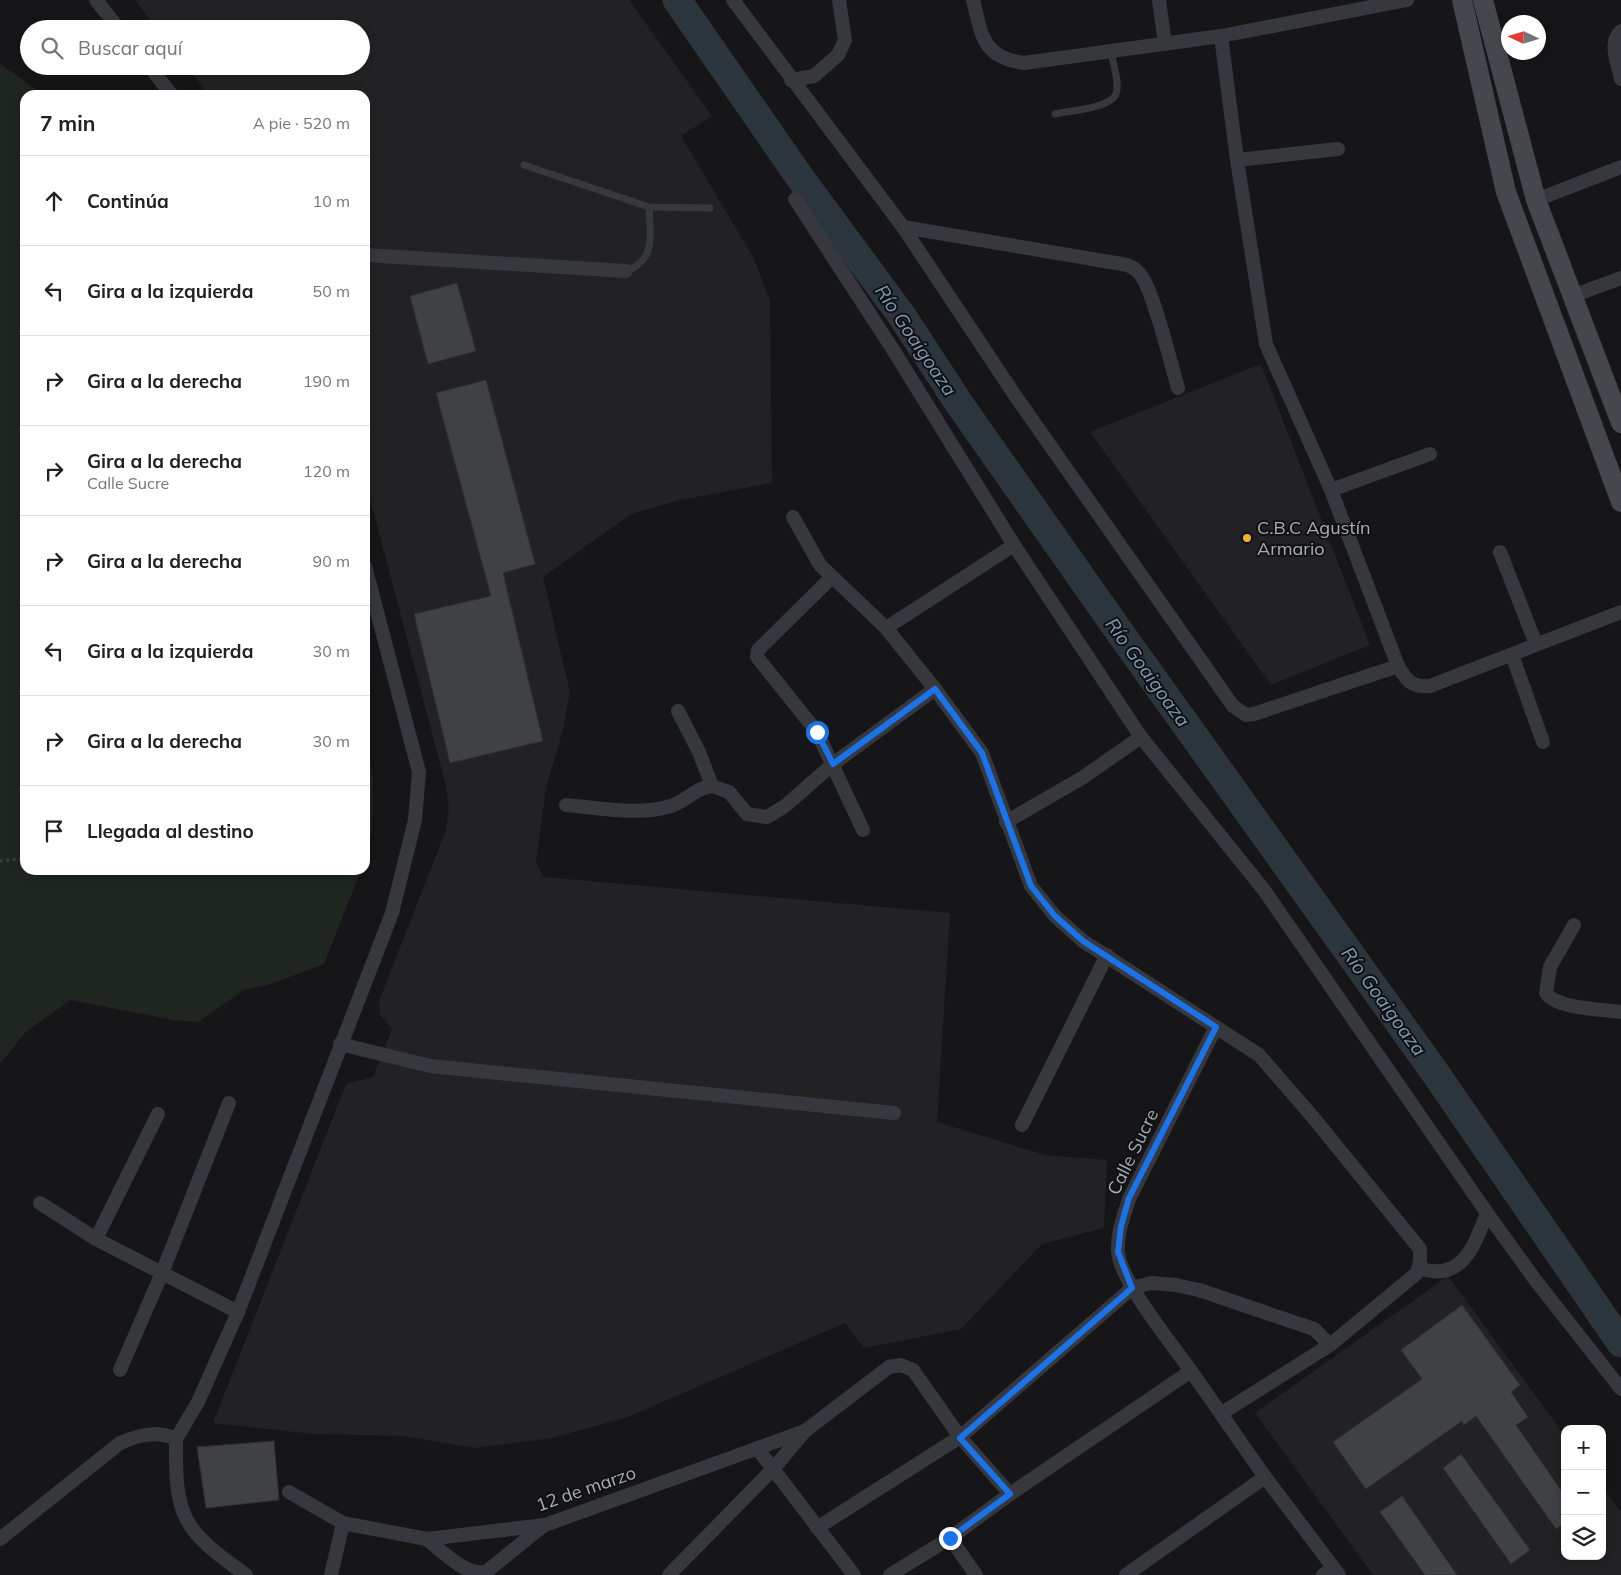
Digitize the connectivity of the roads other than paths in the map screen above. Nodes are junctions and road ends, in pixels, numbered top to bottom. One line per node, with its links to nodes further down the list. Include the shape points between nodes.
1 (96, 0): 9 (street)
2 (733, 0): 16 (street)
3 (839, 0): 16 (street, via 845,40 838,56 814,76)
4 (973, 0): 13 (street, via 985,44 1006,60 1039,63)
5 (1159, 0): 12 (street)
6 (1407, 0): 11 (street)
7 (1462, 0): 36 (main road, via 1506,192)
8 (1483, 0): 24 (main road)
9 (112, 20)
10 (1621, 31): 15 (street, via 1614,46)
11 (1222, 36): 12 (street); 20 (street)
12 (1165, 44): 13 (street)
13 (1111, 52): 18 (lane, via 1117,85 1112,100 1104,105)
14 (156, 75): 17 (street)
15 (1621, 79)
16 (791, 80): 27 (street)
17 (168, 90)
18 (1055, 114)
19 (1338, 149): 20 (street)
20 (1237, 160): 35 (street, via 1266,344)
21 (524, 165): 25 (lane)
22 (1621, 167): 24 (street)
23 (794, 199): 38 (street, via 892,348)
24 (1536, 200): 31 (main road)
25 (650, 207): 26 (lane); 29 (lane, via 649,252 637,267)
26 (710, 208)
27 (903, 227): 32 (street, via 1134,268 1143,277 1151,297); 46 (street, via 1014,394 1233,706 1246,715 1254,714)
28 (370, 255): 29 (street)
29 (626, 271)
30 (1621, 278): 31 (street)
31 (1572, 296): 33 (main road)
32 (1178, 388)
33 (1621, 423)
34 (1430, 454): 35 (street)
35 (1331, 490): 46 (street)
36 (1621, 502)
37 (793, 517): 40 (street, via 820,565)
38 (1014, 545): 43 (street); 49 (street)
39 (1500, 552): 44 (street)
40 (832, 577): 43 (street); 51 (street, via 758,650 757,657 817,732)
41 (370, 585): 60 (street, via 419,772 415,820 392,913)
42 (1621, 612): 44 (street)
43 (886, 628): 47 (street)
44 (1536, 644): 45 (street)
45 (1512, 655): 46 (street, via 1430,686 1412,684); 50 (street)
46 (1398, 666)
47 (935, 689): 51 (street); 54 (street, via 982,753)
48 (678, 711): 52 (street)
49 (1141, 737): 54 (street, via 1082,778); 66 (street, via 1264,890)
50 (1543, 742)
51 (833, 764): 52 (street, via 785,806 767,817 747,814 728,792); 55 (street)
52 (712, 786): 53 (street, via 657,810)
53 (566, 805)
54 (1006, 822): 57 (street, via 1031,886 1055,916 1083,941)
55 (863, 830)
56 (1574, 925): 58 (street, via 1550,967 1546,993 1559,1004)
57 (1107, 955): 59 (street); 64 (street)
58 (1621, 1012)
59 (1216, 1027): 68 (street, via 1259,1055 1312,1116 1420,1249); 70 (street, Calle Sucre, via 1129,1198 1118,1252)
60 (340, 1044): 62 (street, via 430,1066); 71 (street)
61 (229, 1103): 69 (street)
62 (894, 1113)
63 (158, 1114): 67 (street)
64 (1022, 1126)
65 (40, 1203): 67 (street)
66 (1488, 1213): 68 (street, via 1472,1250 1462,1261 1445,1272); 75 (street, via 1536,1281)
67 (96, 1239): 69 (street)
68 (1419, 1268): 72 (street)
69 (162, 1273): 71 (street); 73 (street)
70 (1132, 1288): 72 (street, via 1150,1283 1199,1290 1308,1326); 74 (street, Calle Sucre); 78 (street)
71 (238, 1312): 79 (street, via 198,1402)
72 (1330, 1345): 76 (street)
73 (120, 1370)
74 (1191, 1370): 76 (street, Calle Sucre); 84 (street)
75 (1621, 1389)
76 (1222, 1413): 82 (street, Calle Sucre)
77 (805, 1431): 78 (street, via 889,1367 901,1365 913,1370); 80 (street, 12 de marzo); 81 (street)
78 (960, 1438): 84 (street); 87 (street)
79 (176, 1439): 89 (street, via 158,1434 138,1436 120,1443); 92 (street, via 176,1483 183,1514 206,1547)
80 (757, 1448): 81 (street); 86 (street, 12 de marzo)
81 (774, 1468): 87 (street); 94 (street)
82 (1265, 1477): 91 (street, Calle Sucre); 98 (street)
83 (288, 1492): 85 (street, 12 de marzo)
84 (1010, 1494): 88 (street)
85 (343, 1523): 90 (street, 12 de marzo); 93 (street)
86 (545, 1525): 90 (street, 12 de marzo); 90 (street, via 486,1572 476,1575)
87 (817, 1528): 95 (street)
88 (950, 1538): 96 (street); 97 (street)
89 (0, 1539)
90 (427, 1539)
91 (1332, 1573)
92 (246, 1575)
93 (331, 1575)
94 (669, 1575)
95 (854, 1575)
96 (890, 1575)
97 (976, 1575)
98 (1126, 1575)

